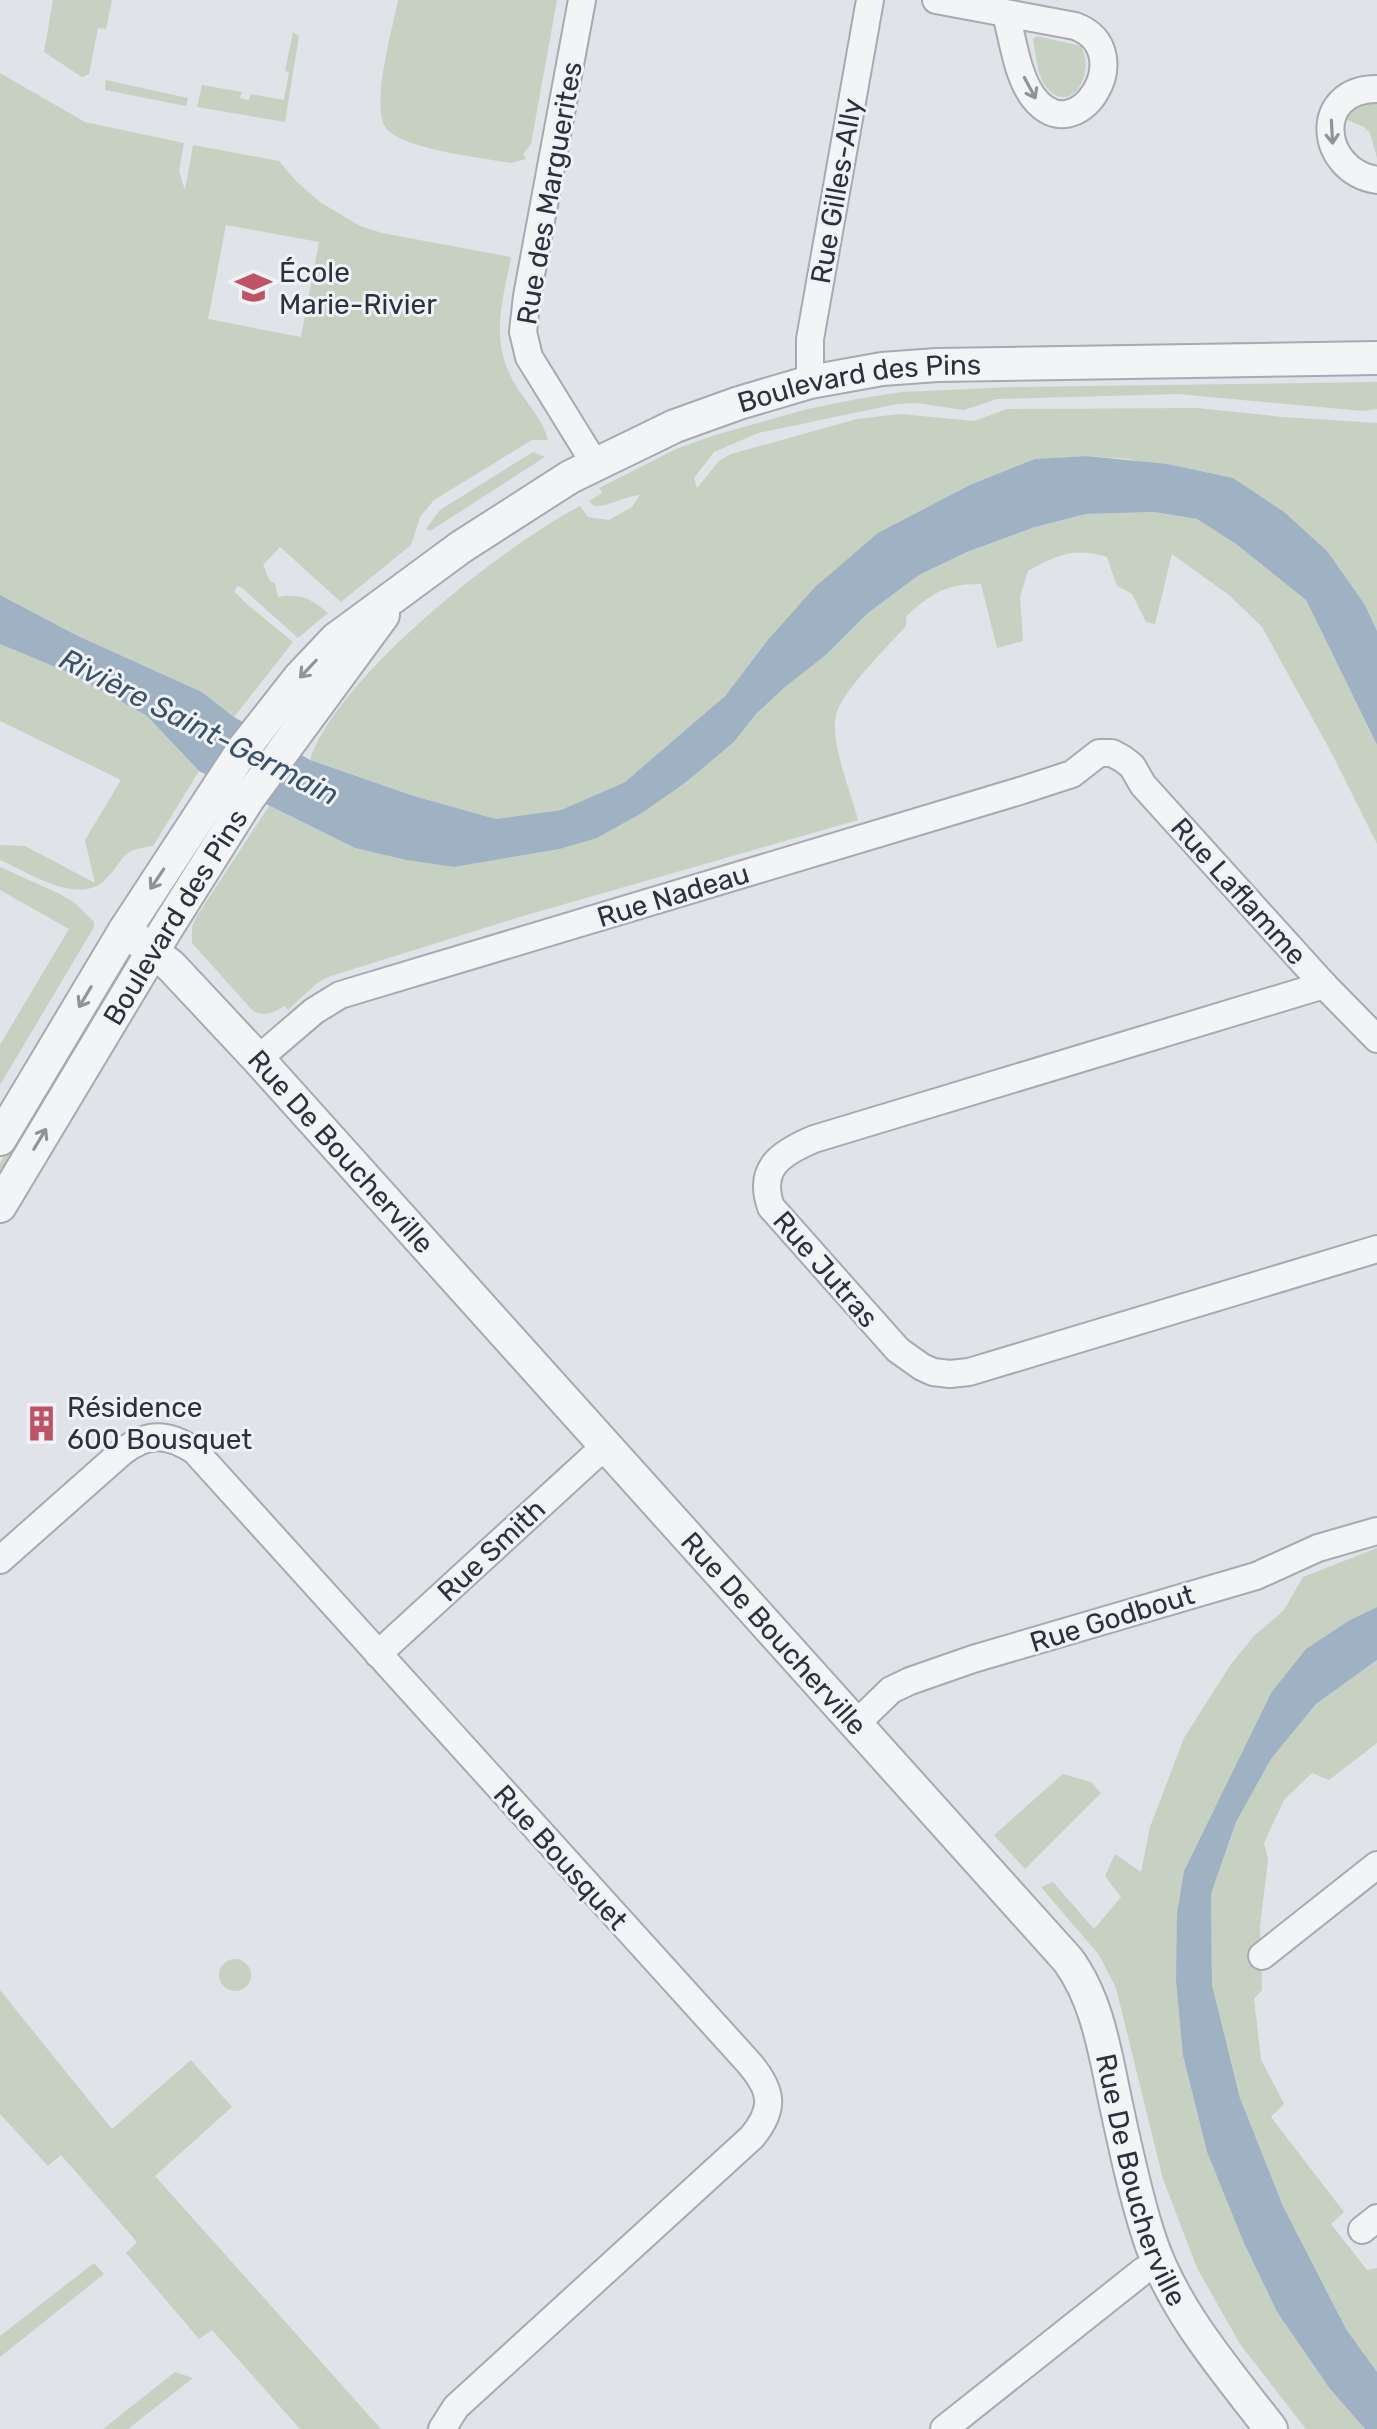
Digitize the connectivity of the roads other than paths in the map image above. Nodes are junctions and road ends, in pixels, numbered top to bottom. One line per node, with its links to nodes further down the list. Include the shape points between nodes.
1 (582, 0): 9 (street, Rue des Marguerites, via 523,332 529,357)
2 (870, 0): 8 (street, Rue Gilles-Ally, via 810,339)
3 (936, 0): 4 (street)
4 (1006, 14)
5 (1377, 89): 6 (street, one-way to 6, via 1345,97 1330,124 1333,147 1346,167)
6 (1377, 180)
7 (1377, 358): 8 (street, Boulevard des Pins, via 937,365)
8 (810, 382): 9 (street, Boulevard des Pins, via 675,426)
9 (595, 464): 10 (street, Boulevard des Pins, via 505,517)
10 (394, 598): 12 (street, Boulevard des Pins, one-way to 12, via 336,639 268,715); 13 (street, Boulevard des Pins, via 248,799)
11 (1099, 753): 14 (street, Rue Laflamme, via 1112,753 1132,766 1143,785); 16 (street, Rue Nadeau, via 1072,774 1023,790 340,995)
12 (125, 930): 13 (street, Rue De Boucherville); 17 (street, Boulevard des Pins, one-way to 17)
13 (153, 952): 16 (street, Rue De Boucherville); 18 (street, Boulevard des Pins, one-way to 13)
14 (1324, 985): 15 (street, Rue Laflamme); 19 (street, Rue Jutras, via 814,1139 773,1166 767,1196 771,1207 898,1350 922,1367 950,1374)
15 (1377, 1039)
16 (258, 1059): 20 (street, Rue De Boucherville)
17 (0, 1139)
18 (0, 1206)
19 (1377, 1249)
20 (605, 1446): 23 (street, Rue Smith); 24 (street, Rue De Boucherville)
21 (1377, 1531): 24 (street, Rue Godbout, via 1318,1548 1256,1576 910,1681 891,1690)
22 (0, 1560): 23 (street, Rue Bousquet, via 130,1446 159,1437 178,1441 195,1451)
23 (378, 1654): 28 (street, Rue Bousquet, via 749,2063 768,2095 767,2113 752,2137 456,2407)
24 (857, 1723): 27 (street, Rue De Boucherville, via 1078,1974 1098,2027 1129,2168)
25 (1377, 1865): 26 (street)
26 (1262, 1956)
27 (1160, 2262): 29 (street, via 1130,2280); 30 (street, Rue De Boucherville, via 1203,2341)
28 (442, 2429)
29 (944, 2429)
30 (1271, 2429)

